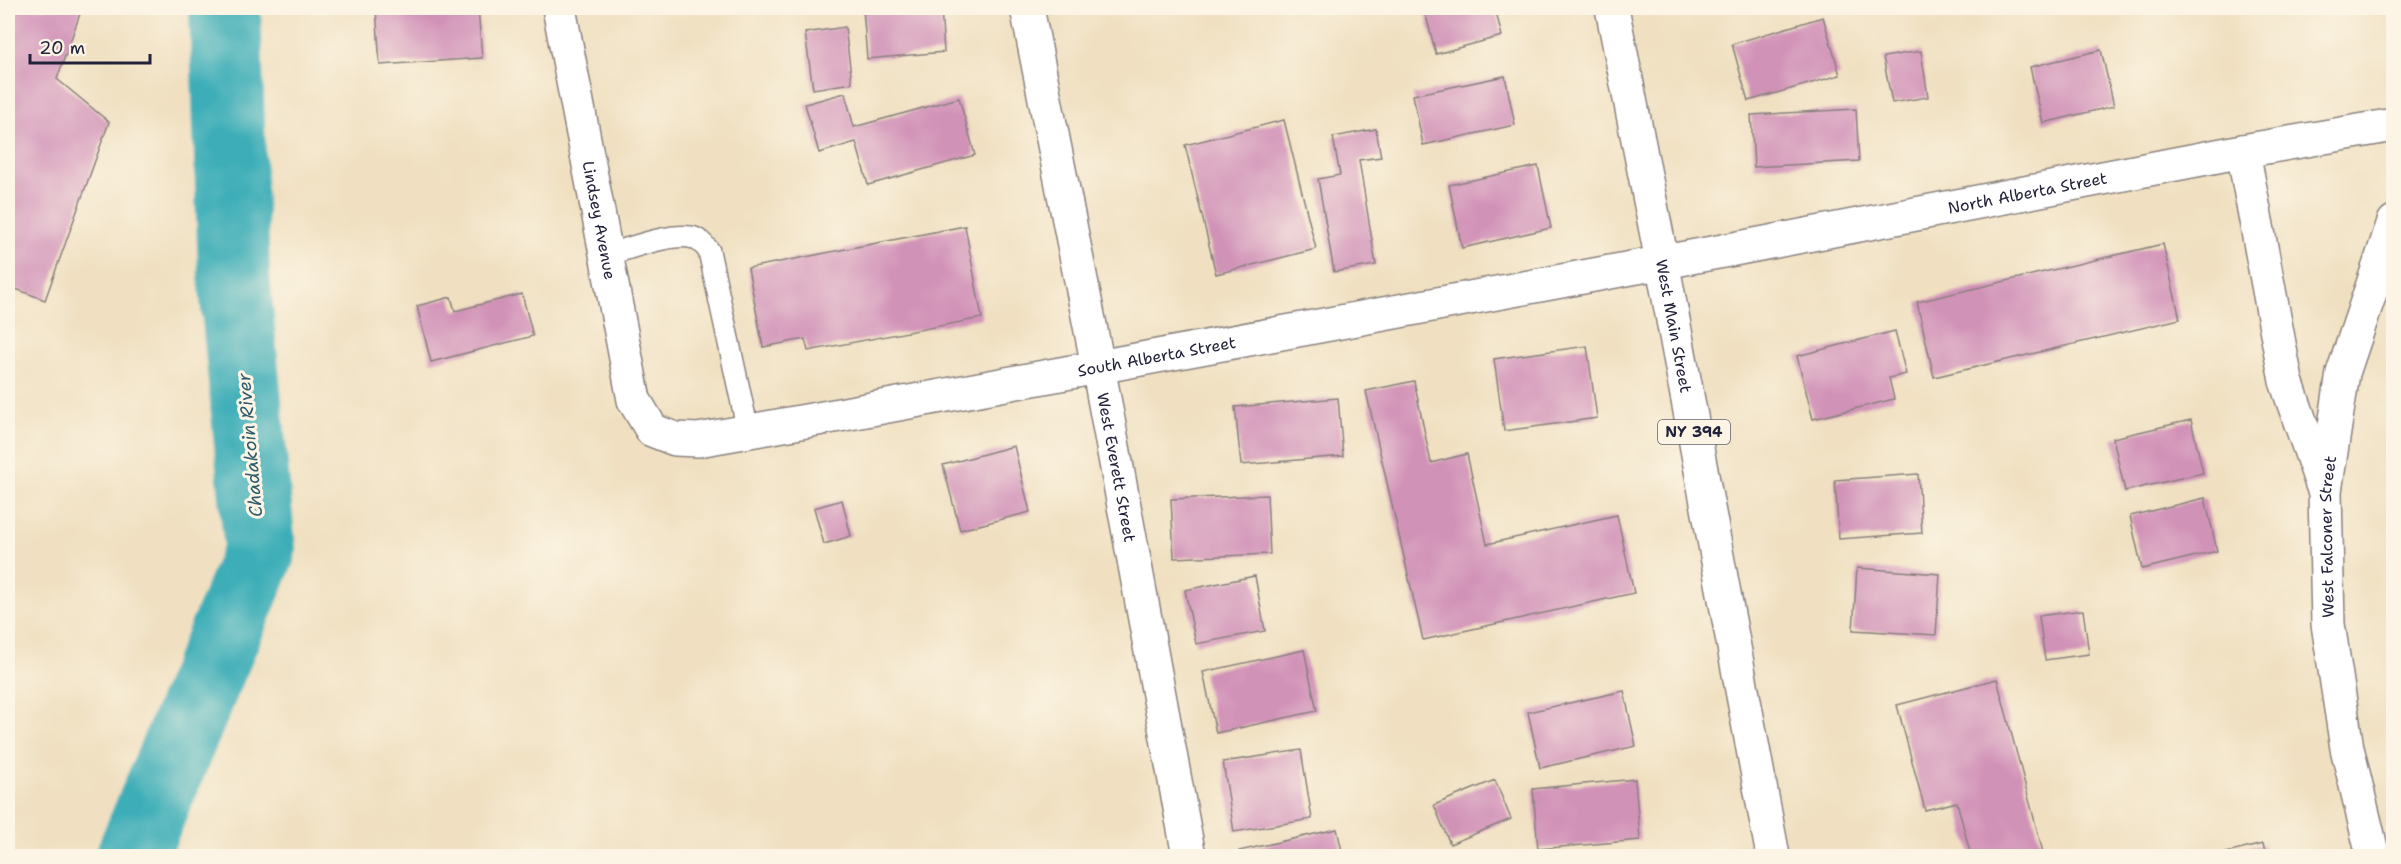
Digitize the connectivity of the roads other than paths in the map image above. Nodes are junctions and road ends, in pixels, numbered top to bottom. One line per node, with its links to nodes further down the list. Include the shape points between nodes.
1 (559, 8): 7 (street, Lindsey Avenue)
2 (1027, 8): 9 (street, West Everett Street)
3 (1612, 8): 8 (street, West Main Street / NY 394)
4 (2394, 125): 5 (street, North Alberta Street)
5 (2243, 151): 8 (street, North Alberta Street); 12 (street, via 2286,381)
6 (2394, 222): 12 (street, West Falconer Street, via 2343,373)
7 (606, 255): 10 (street, Lindsey Avenue, via 634,400); 11 (lane, via 691,237 709,251)
8 (1662, 261): 9 (street, South Alberta Street); 14 (street, West Main Street / NY 394)
9 (1098, 366): 11 (street, South Alberta Street); 13 (street, West Everett Street)
10 (652, 430): 11 (street, South Alberta Street, via 675,439 698,440)
11 (748, 431)
12 (2325, 491): 15 (street, West Falconer Street, via 2328,624 2347,748)
13 (1189, 856)
14 (1773, 856)
15 (2373, 856)

